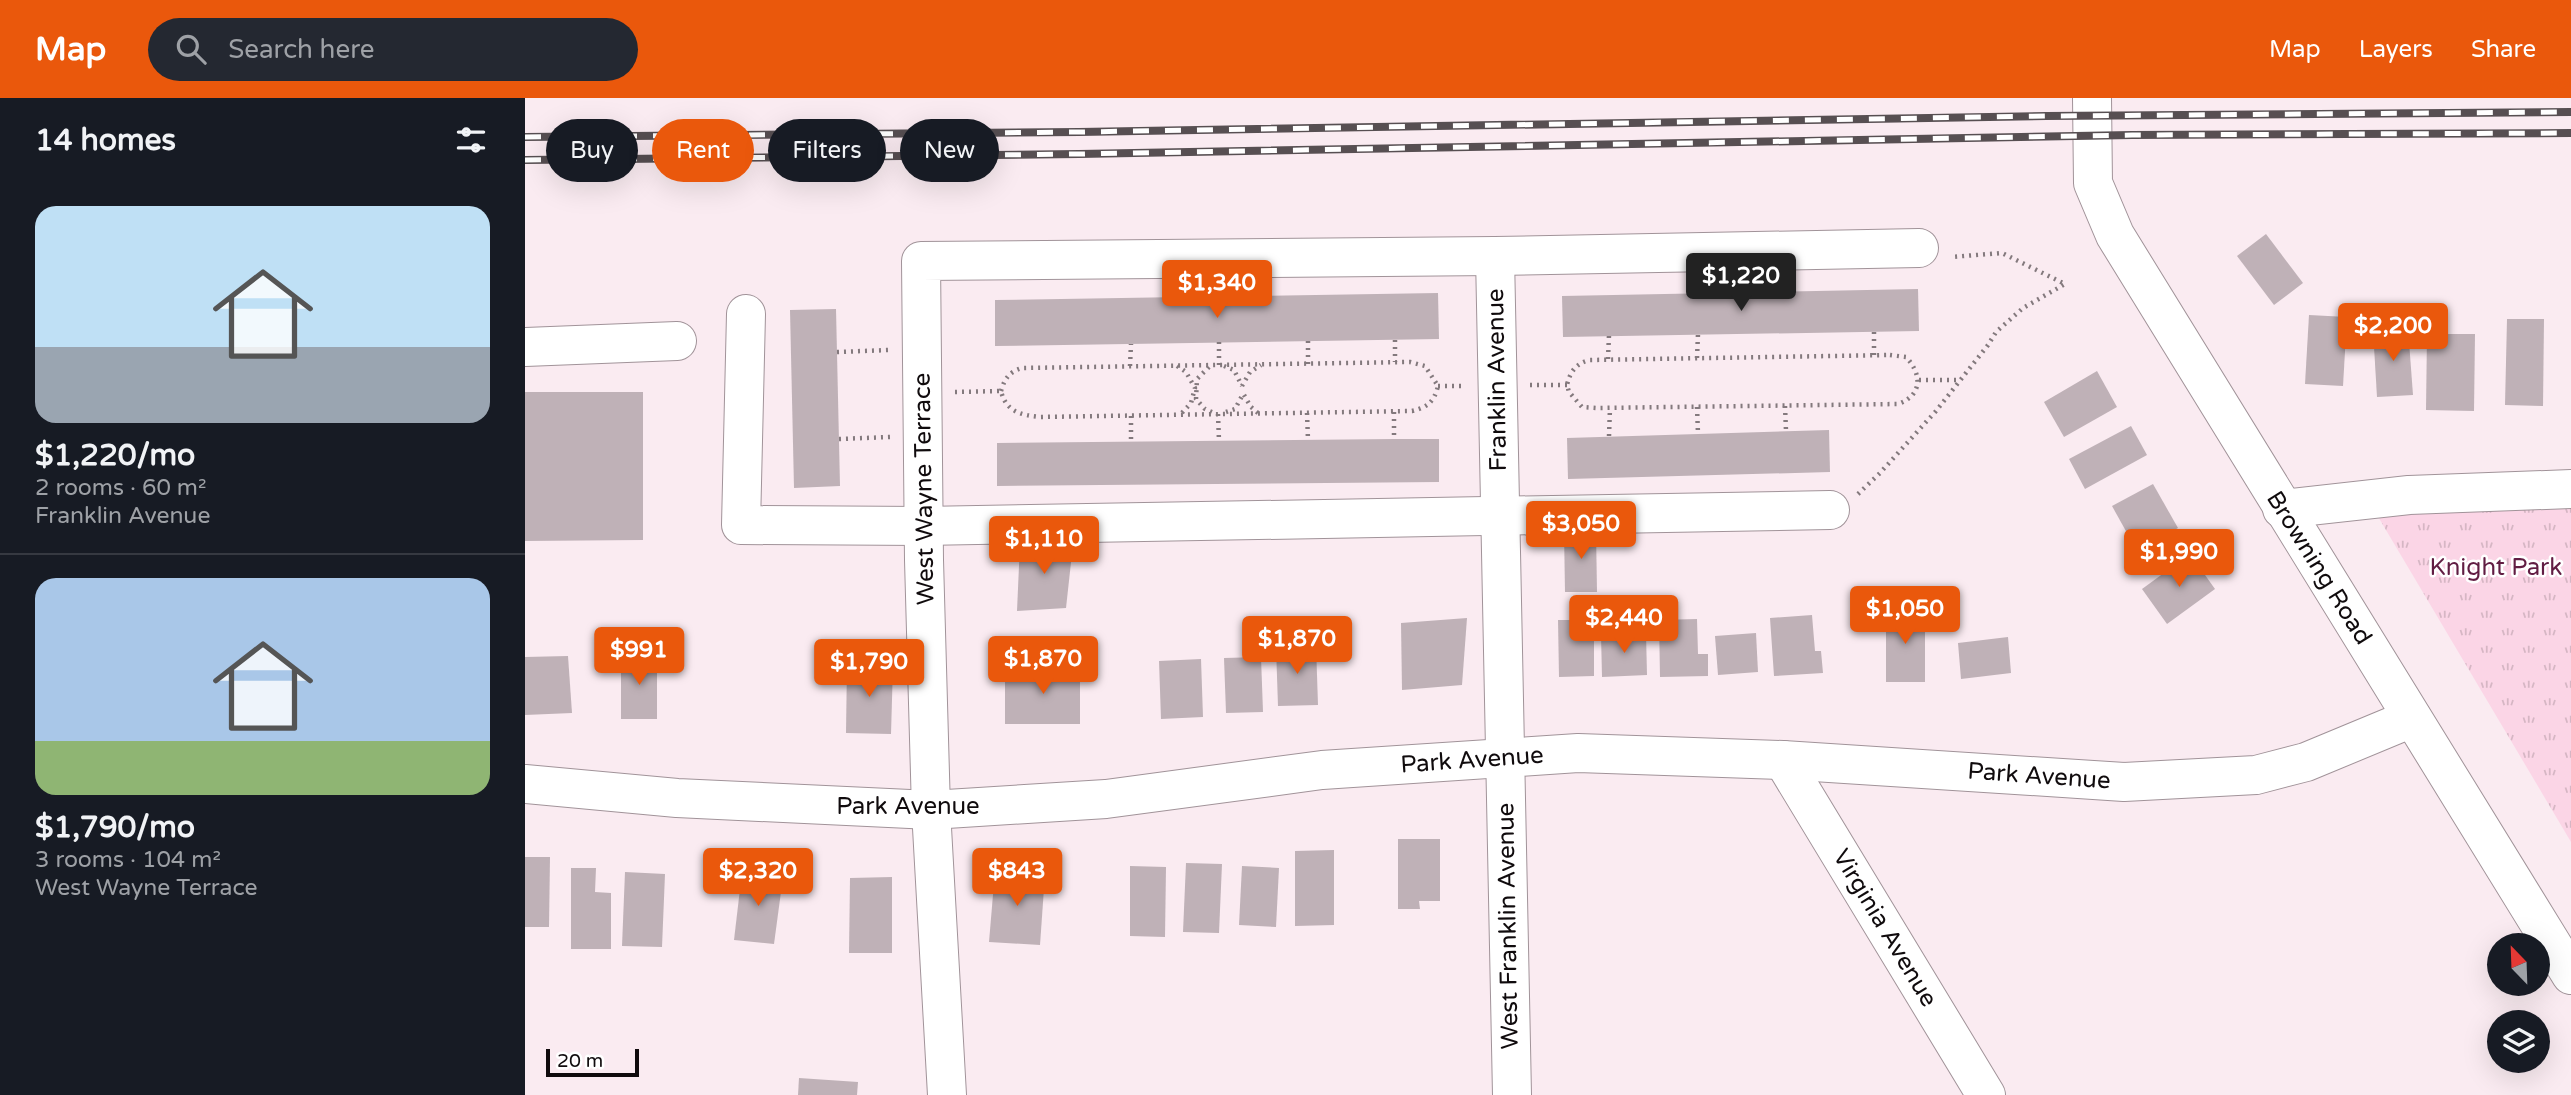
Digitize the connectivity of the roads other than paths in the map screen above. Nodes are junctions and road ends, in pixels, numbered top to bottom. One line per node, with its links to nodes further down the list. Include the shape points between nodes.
1 (2092, 98): 8 (street, Browning Road, via 2092,183 2115,235)
2 (1919, 248): 3 (street)
3 (1495, 256): 10 (street, Franklin Avenue); 11 (street, West Wayne Terrace, via 921,261)
4 (746, 314): 11 (street, via 741,525)
5 (677, 341): 6 (street)
6 (525, 347)
7 (2571, 489): 8 (street, via 2409,495)
8 (2283, 509): 12 (street, Browning Road)
9 (1830, 510): 10 (street)
10 (1500, 517): 11 (street); 13 (street, Franklin Avenue)
11 (923, 526): 16 (street, West Wayne Terrace)
12 (2412, 718): 14 (street, Park Avenue, via 2306,762 2256,775 2124,782); 17 (street, Browning Road)
13 (1504, 757): 14 (street, Park Avenue, via 1578,752); 16 (street, Park Avenue, via 1322,770 1106,799); 19 (street, West Franklin Avenue)
14 (1783, 760): 20 (street, Virginia Avenue)
15 (525, 784): 16 (street, Park Avenue, via 677,798)
16 (931, 810): 18 (street, West Wayne Terrace)
17 (2571, 975)
18 (947, 1095)
19 (1511, 1095)
20 (1986, 1095)

